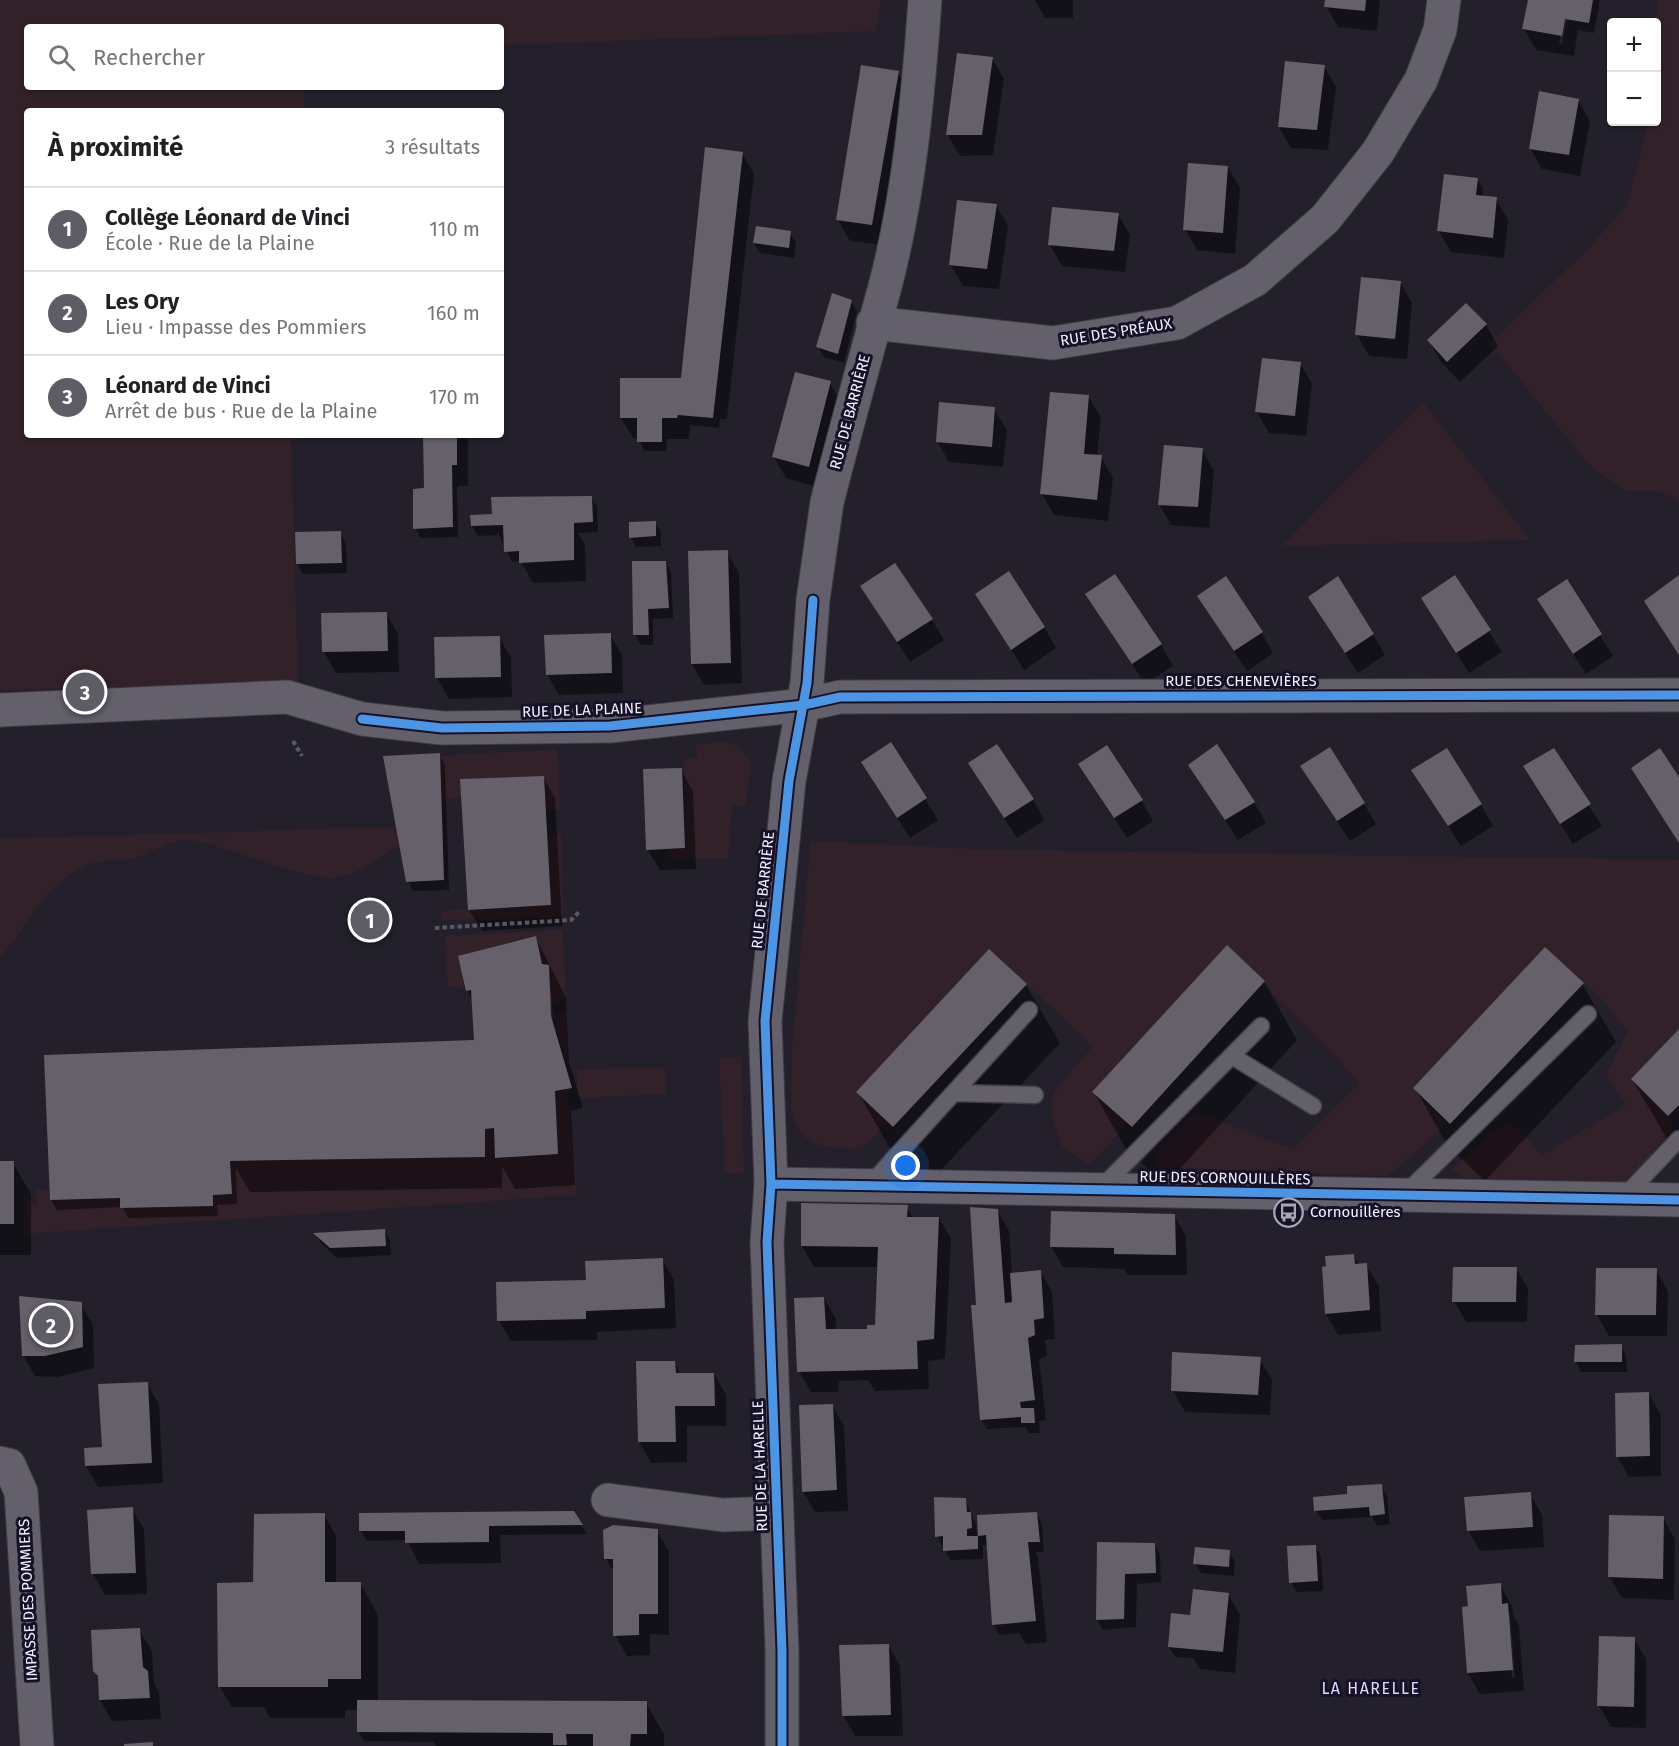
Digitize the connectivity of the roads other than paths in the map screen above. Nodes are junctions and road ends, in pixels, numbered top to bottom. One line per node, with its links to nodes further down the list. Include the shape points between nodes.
1 (925, 0): 3 (street, RUE DE BARRIÈRE, via 908,173 883,294)
2 (1444, 0): 3 (street, RUE DES PRÉAUX, via 1440,30 1421,80 1378,152 1325,219 1255,280 1177,323 1053,343)
3 (873, 323): 5 (street, RUE DE BARRIÈRE, via 827,502)
4 (1679, 695): 5 (street, RUE DES CHENEVIÈRES, via 840,696)
5 (804, 705): 6 (street, RUE DE LA PLAINE, via 610,726 454,728 362,719 287,697); 15 (street, RUE DE BARRIÈRE, via 789,781 765,1022)
6 (0, 710)
7 (1029, 1010): 11 (lane)
8 (1588, 1014): 18 (lane)
9 (1261, 1026): 10 (lane)
10 (1232, 1056): 13 (lane); 17 (lane)
11 (954, 1093): 12 (lane); 16 (lane)
12 (1035, 1095)
13 (1313, 1106)
14 (1679, 1139): 19 (lane)
15 (771, 1184): 16 (street, RUE DES CORNOUILLÈRES); 23 (street, RUE DE LA HARELLE, via 767,1242)
16 (868, 1186): 17 (street, RUE DES CORNOUILLÈRES)
17 (1097, 1191): 18 (street, RUE DES CORNOUILLÈRES)
18 (1403, 1197): 19 (street, RUE DES CORNOUILLÈRES)
19 (1622, 1200): 20 (street, RUE DES CORNOUILLÈRES)
20 (1679, 1200)
21 (0, 1463): 24 (street, IMPASSE DES POMMIERS, via 9,1465 21,1492)
22 (608, 1500): 23 (street, via 723,1515)
23 (776, 1513): 25 (street, RUE DE LA HARELLE)
24 (37, 1746)
25 (782, 1746)

